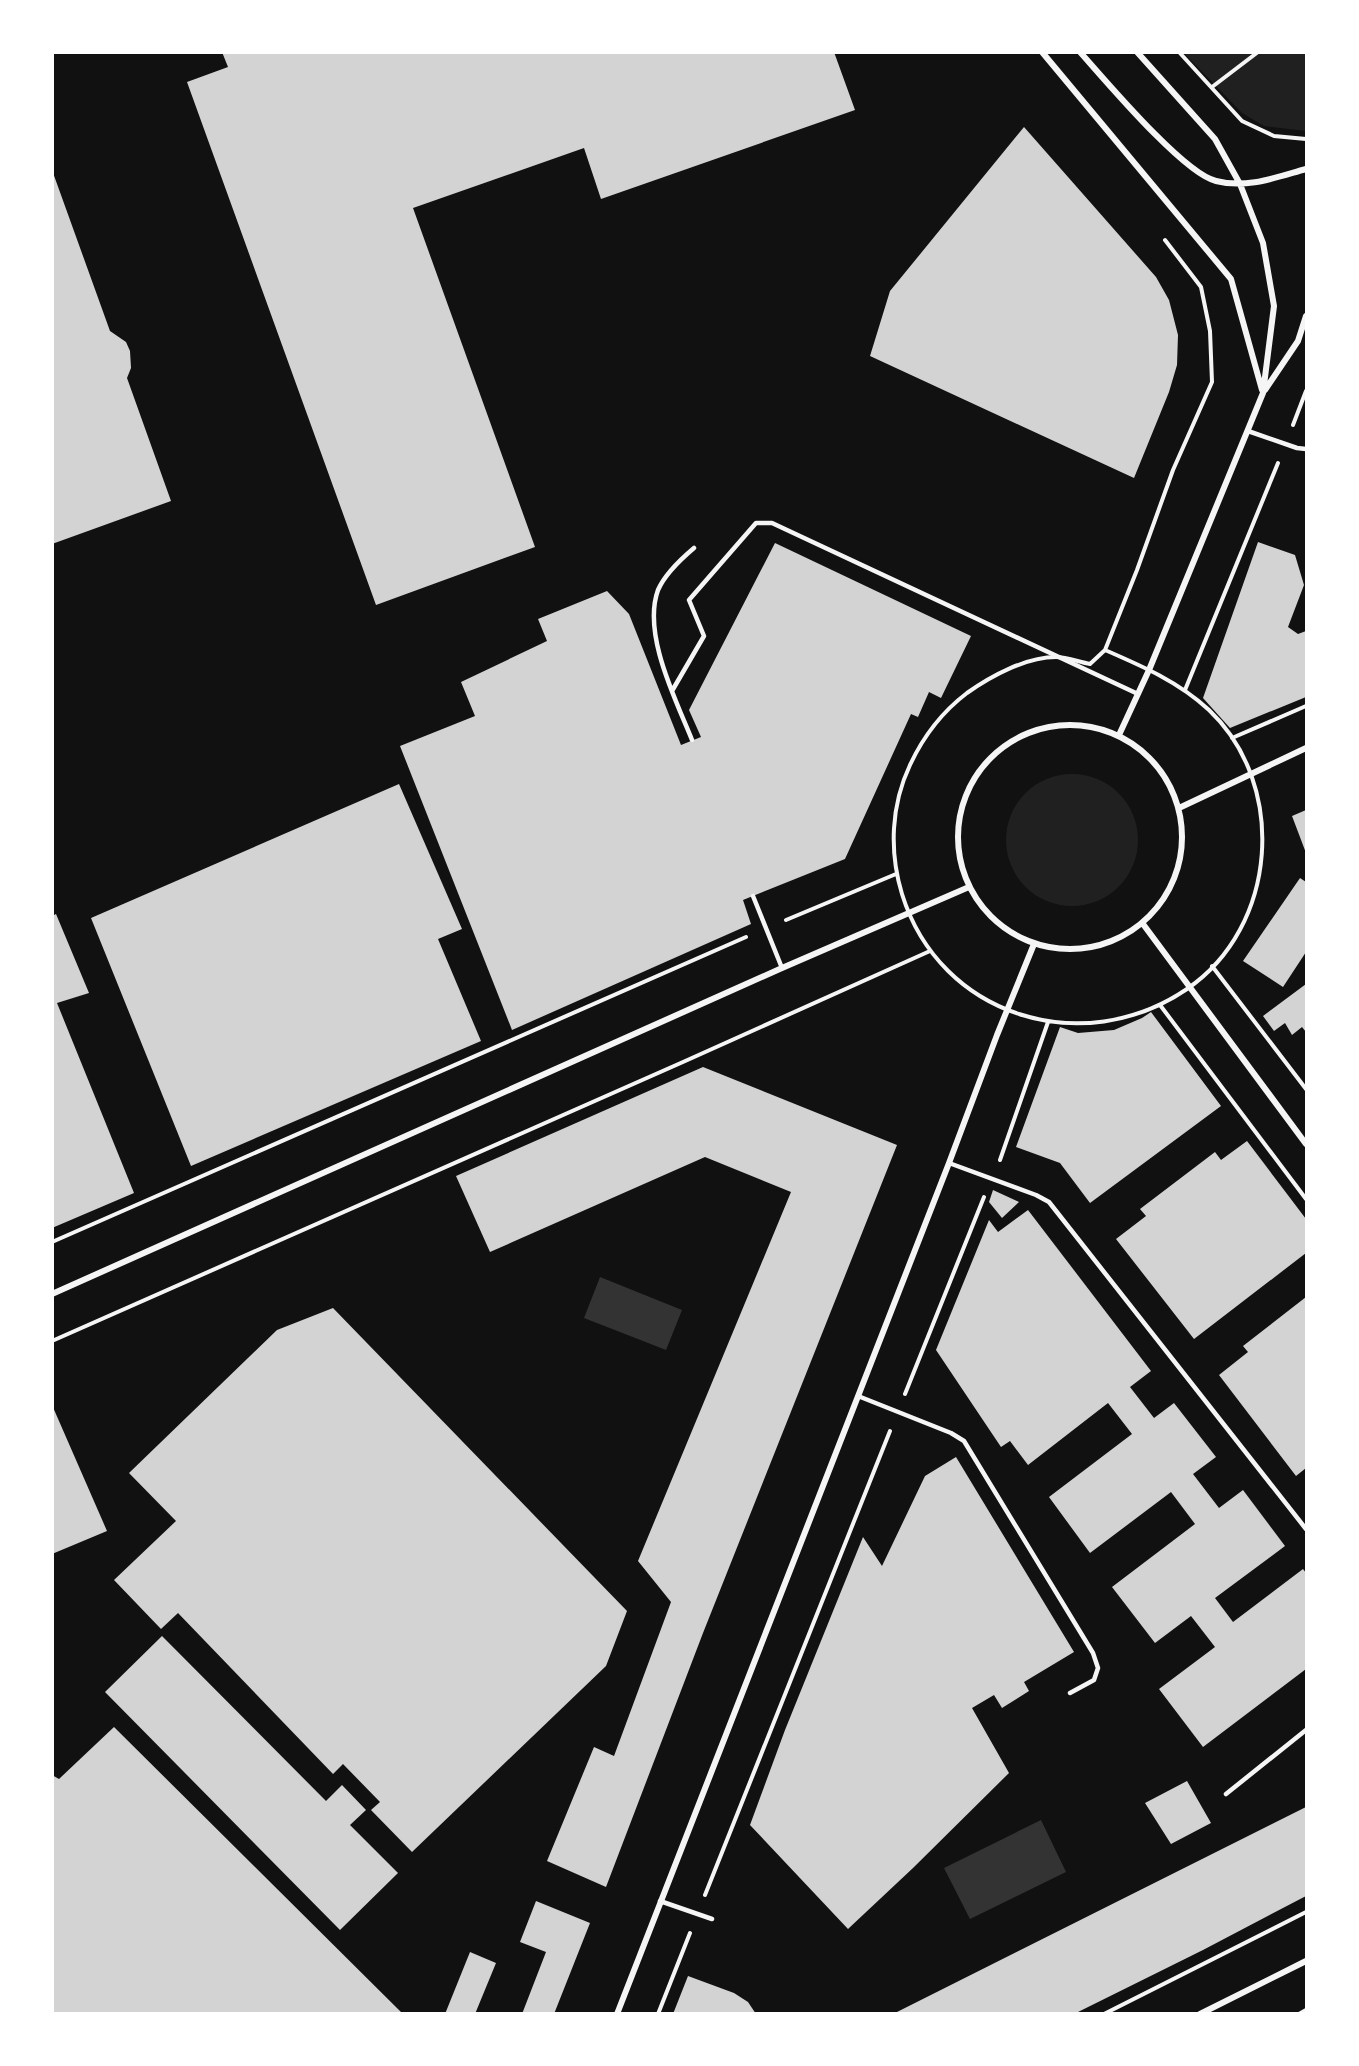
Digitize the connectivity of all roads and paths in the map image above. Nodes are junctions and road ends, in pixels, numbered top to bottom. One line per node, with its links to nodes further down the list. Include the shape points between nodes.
1 (1042, 52): 13 (street, via 1231,279)
2 (1080, 52): 9 (street, via 1197,173 1215,181)
3 (1137, 52): 9 (street, via 1215,139)
4 (1179, 52): 6 (path)
5 (1258, 52): 6 (path)
6 (1212, 87): 7 (path, via 1242,121 1274,136)
7 (1306, 139)
8 (1306, 169): 9 (street)
9 (1240, 184): 13 (street, via 1263,243 1275,306)
10 (1160, 232): 18 (path, via 1201,287 1210,331 1212,382 1173,470)
11 (1306, 316): 13 (street, via 1298,341)
12 (1306, 392): 15 (path)
13 (1263, 393): 14 (street)
14 (1248, 431): 15 (lane); 20 (street)
15 (1285, 443): 16 (lane); 21 (path)
16 (1306, 449)
17 (694, 548): 22 (lane, via 658,590 654,616 659,657)
18 (1105, 650): 19 (path, via 1090,664); 20 (path)
19 (1059, 657): 22 (lane, via 772,523 756,523 689,600 704,636); 23 (lane); 31 (path, via 1014,667 984,681 935,723 903,779 893,842)
20 (1149, 670): 21 (path); 23 (street)
21 (1185, 690): 26 (path)
22 (672, 691): 27 (lane)
23 (1138, 694): 25 (street)
24 (1306, 706): 26 (path)
25 (1119, 735): 30 (street, via 1146,753 1167,778); 32 (street, via 1085,725 1050,726 1017,737 989,758 969,786 958,820 958,854)
26 (1232, 738): 29 (path)
27 (692, 740)
28 (1306, 748): 29 (street)
29 (1251, 774): 30 (street); 39 (path, via 1262,822 1260,874 1243,924)
30 (1179, 808): 35 (street, via 1182,855 1176,878 1164,900)
31 (896, 874): 34 (path); 36 (path)
32 (969, 887): 34 (street); 37 (street, via 985,911 1007,931)
33 (753, 896): 36 (lane)
34 (909, 914): 38 (path); 40 (street)
35 (1143, 924): 37 (street, via 1110,943 1072,950); 41 (street)
36 (766, 929): 40 (lane); 50 (path)
37 (1034, 944): 43 (street)
38 (930, 951): 43 (path, via 964,986); 52 (path)
39 (1212, 966): 41 (path); 45 (path)
40 (782, 968): 51 (street)
41 (1189, 987): 42 (path); 46 (street)
42 (1160, 1005): 44 (path, via 1106,1022); 49 (path)
43 (1006, 1010): 44 (path); 47 (street)
44 (1048, 1022): 48 (path)
45 (1306, 1089)
46 (1306, 1144)
47 (949, 1163): 48 (lane); 53 (street)
48 (991, 1179): 54 (path); 55 (lane, via 1049,1202)
49 (1306, 1199)
50 (52, 1242)
51 (52, 1294)
52 (52, 1341)
53 (858, 1396): 54 (lane); 59 (street)
54 (898, 1412): 56 (lane, via 964,1441 1093,1653 1098,1668 1094,1680); 61 (path)
55 (1306, 1529)
56 (1070, 1693)
57 (1306, 1730): 58 (lane)
58 (1226, 1794)
59 (660, 1901): 61 (lane); 65 (street)
60 (1306, 1912): 67 (path)
61 (697, 1914): 62 (lane); 66 (path)
62 (712, 1919)
63 (1306, 1960): 68 (street)
64 (1306, 2010): 69 (path)
65 (617, 2013)
66 (658, 2013)
67 (1104, 2013)
68 (1200, 2013)
69 (1299, 2013)

